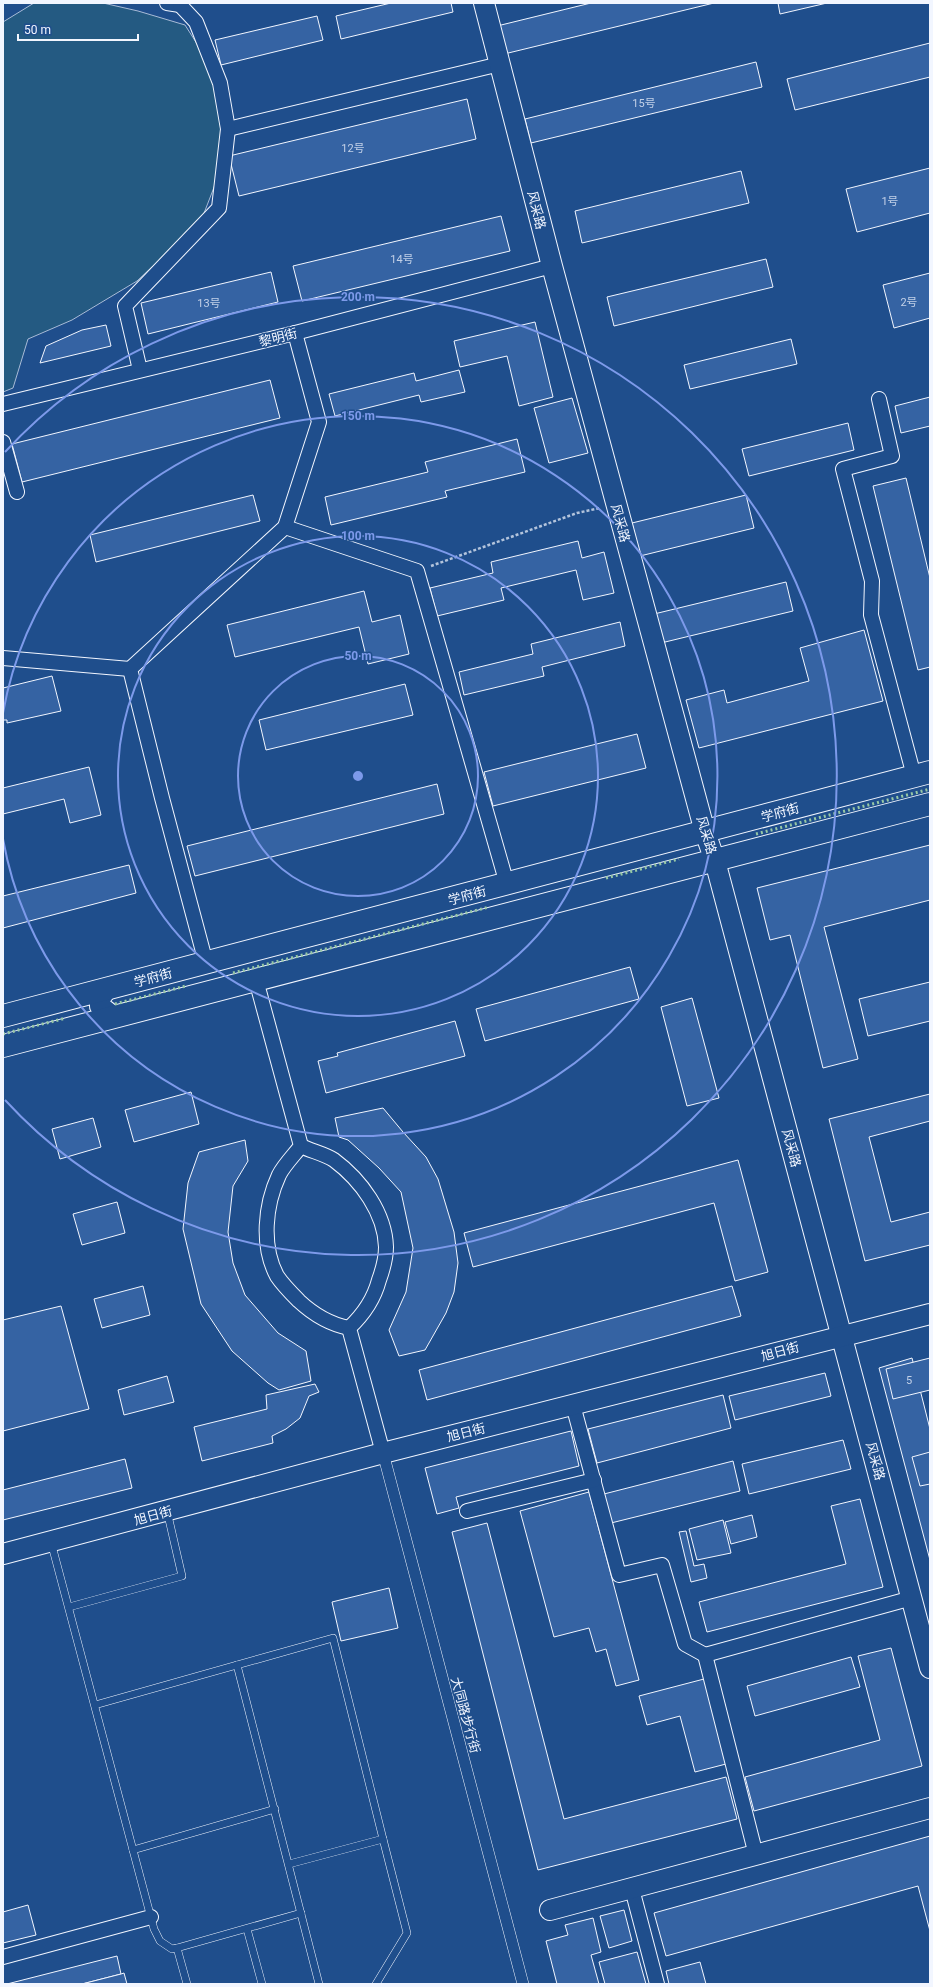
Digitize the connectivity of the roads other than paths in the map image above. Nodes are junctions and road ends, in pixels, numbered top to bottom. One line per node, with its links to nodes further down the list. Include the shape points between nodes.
1 (484, 3): 3 (main road, 风采路)
2 (175, 4): 4 (street, via 196,22 220,83)
3 (500, 64): 4 (street); 5 (main road, 风采路)
4 (228, 129): 7 (street, via 219,208 125,306)
5 (552, 266): 6 (street, 黎明街); 17 (main road, 风采路)
6 (295, 333): 7 (street, 黎明街); 12 (street, via 319,422)
7 (140, 370): 9 (street, 黎明街)
8 (879, 399): 15 (street, via 892,456 843,469 872,581 871,615)
9 (3, 404)
10 (3, 442): 11 (street)
11 (17, 492)
12 (285, 527): 14 (street); 19 (street, via 417,571)
13 (3, 658): 14 (street)
14 (130, 669): 20 (street)
15 (922, 774): 17 (main road, 学府街)
16 (930, 804): 18 (main road)
17 (705, 832): 18 (main road, 风采路); 19 (main road, 学府街)
18 (715, 861): 21 (main road); 29 (main road, 风采路)
19 (508, 884): 20 (main road, 学府街)
20 (206, 963): 22 (main road, 学府街)
21 (256, 980): 24 (main road); 26 (street)
22 (107, 989): 23 (main road, 学府街); 24 (main road, via 100,998 100,1006)
23 (3, 1016)
24 (114, 1017): 25 (main road)
25 (3, 1046)
26 (301, 1146): 28 (street, via 280,1174 271,1197 266,1227 269,1250 277,1275 287,1290 325,1320); 28 (street, via 333,1159 352,1175 371,1200 381,1221 386,1246 382,1270 367,1309)
27 (930, 1314): 29 (main road, 旭日街)
28 (349, 1328): 31 (street)
29 (842, 1335): 30 (main road, 旭日街); 37 (main road, 风采路)
30 (573, 1405): 31 (main road, 旭日街); 32 (street)
31 (383, 1454): 33 (main road, 旭日街); 60 (street, 大同路步行街)
32 (594, 1480): 34 (street); 39 (street, via 619,1575 662,1565 685,1644)
33 (167, 1511): 35 (main road, 旭日街); 38 (lane, via 182,1576)
34 (467, 1511)
35 (51, 1542): 36 (main road, 旭日街); 38 (lane)
36 (3, 1554)
37 (912, 1598): 39 (street); 41 (main road, 风采路)
38 (69, 1607): 42 (lane)
39 (705, 1655): 47 (street)
40 (238, 1665): 42 (lane); 44 (lane); 45 (lane, via 333,1638)
41 (930, 1668)
42 (94, 1705): 46 (lane)
43 (930, 1808): 47 (main road)
44 (275, 1810): 46 (lane); 48 (lane)
45 (383, 1839): 48 (lane); 59 (lane, via 406,1933)
46 (133, 1850): 52 (lane)
47 (756, 1855): 49 (main road)
48 (288, 1864): 51 (lane)
49 (632, 1889): 50 (main road); 61 (street)
50 (550, 1910)
51 (301, 1913): 53 (lane); 58 (lane)
52 (151, 1917): 54 (lane, via 160,1941 172,1949); 55 (street)
53 (247, 1929): 54 (lane); 57 (lane)
54 (178, 1948): 56 (lane)
55 (3, 1957)
56 (187, 1984)
57 (262, 1984)
58 (319, 1984)
59 (376, 1984)
60 (523, 1984)
61 (657, 1984)

